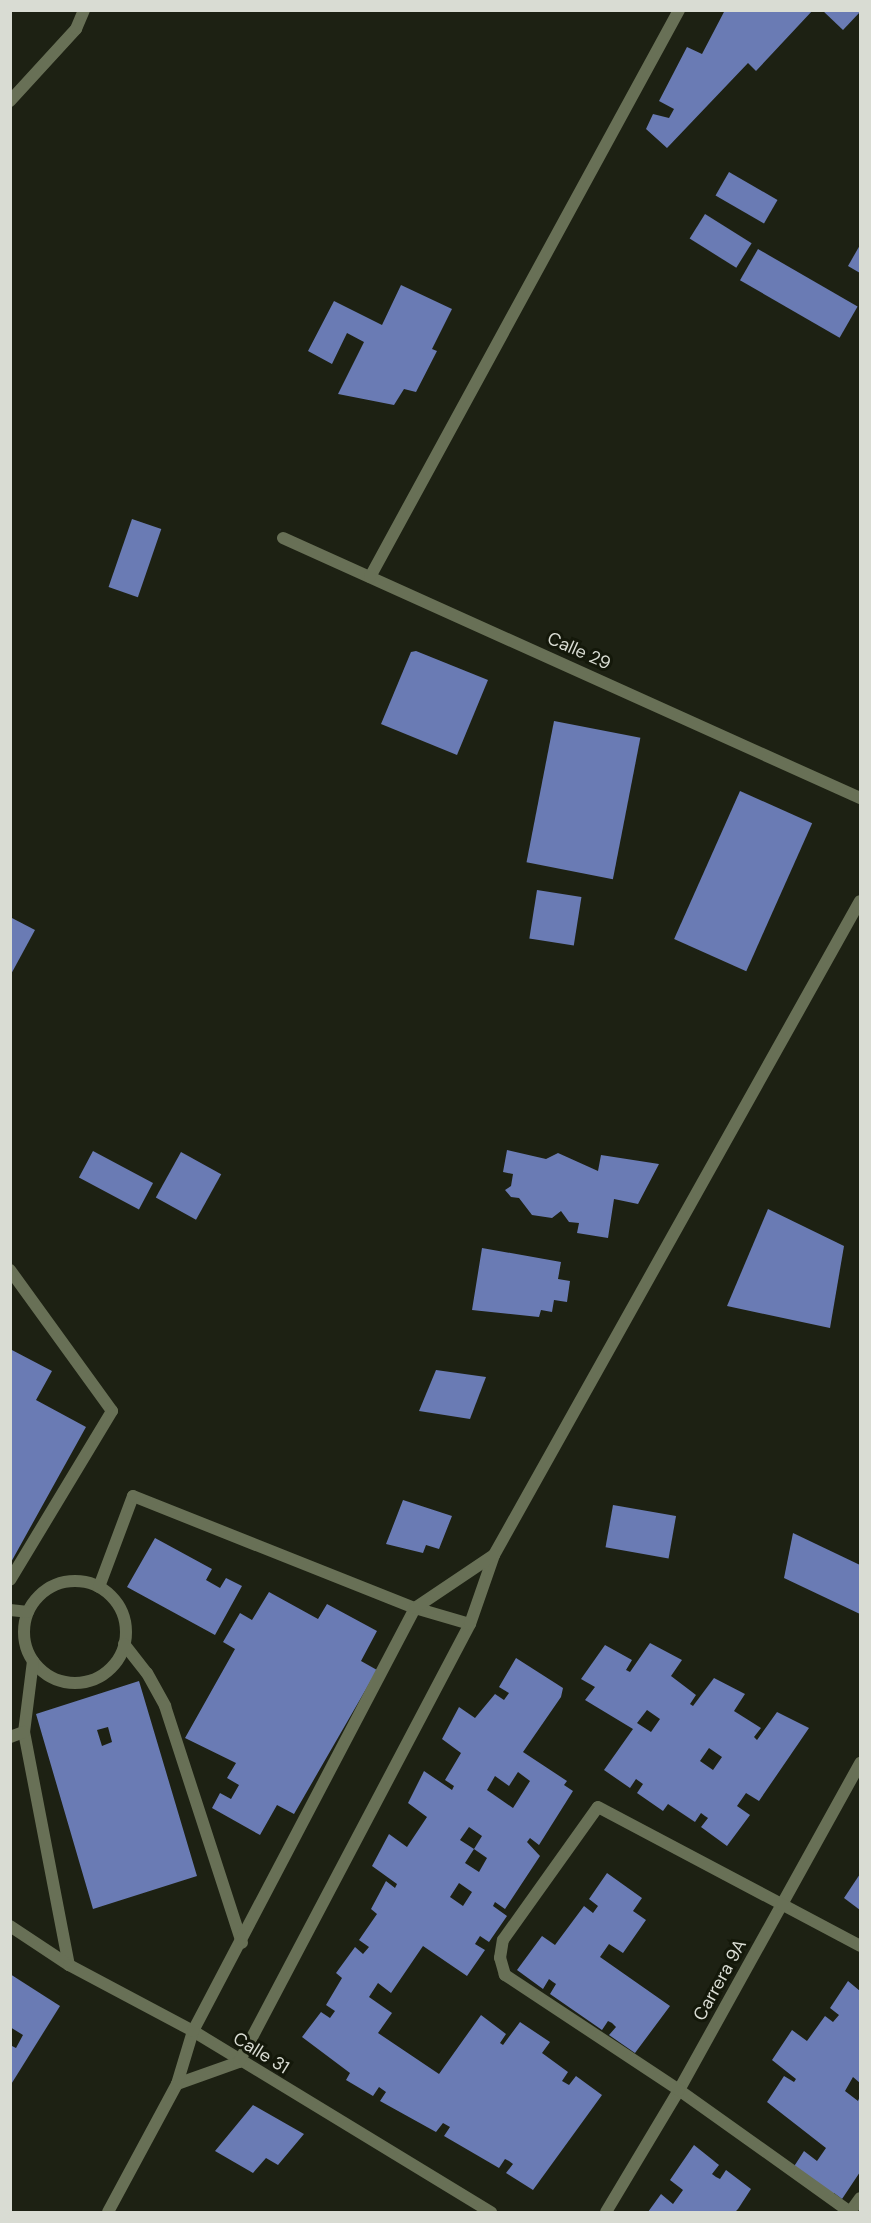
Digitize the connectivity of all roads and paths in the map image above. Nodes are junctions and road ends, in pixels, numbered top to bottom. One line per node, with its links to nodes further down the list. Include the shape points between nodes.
1 (84, 10): 3 (street, via 76,29)
2 (679, 10): 5 (street)
3 (10, 101)
4 (284, 538): 5 (street, Calle 29)
5 (370, 577): 6 (street, Calle 29)
6 (861, 798)
7 (861, 901): 9 (street)
8 (10, 1270): 10 (street, via 112,1411)
9 (494, 1555): 12 (street); 15 (street)
10 (10, 1580)
11 (99, 1587): 12 (street, via 133,1496); 14 (street, via 75,1582 50,1587); 16 (street, via 122,1612)
12 (416, 1608): 15 (street); 23 (street)
13 (10, 1610): 14 (street)
14 (28, 1612): 17 (street, via 25,1646)
15 (470, 1624): 27 (street)
16 (124, 1644): 17 (street, via 107,1672 76,1683 44,1673); 23 (street, via 147,1673 165,1707)
17 (33, 1661): 18 (street)
18 (24, 1732): 19 (street); 25 (street)
19 (10, 1737)
20 (861, 1763): 21 (street, Carrera 9A)
21 (784, 1903): 24 (street); 29 (street, Carrera 9A); 29 (street, via 598,1807 503,1941 500,1959 505,1975)
22 (10, 1926): 25 (street, Calle 31)
23 (242, 1943): 26 (street)
24 (861, 1946)
25 (69, 1965): 26 (street, Calle 31)
26 (193, 2031): 27 (street, Calle 31); 28 (street)
27 (239, 2062): 28 (street); 32 (street, Calle 31)
28 (177, 2084): 31 (street)
29 (679, 2090): 33 (street, Carrera 9A); 34 (street)
30 (861, 2198): 34 (street)
31 (108, 2212)
32 (491, 2212)
33 (606, 2212)
34 (850, 2212)

